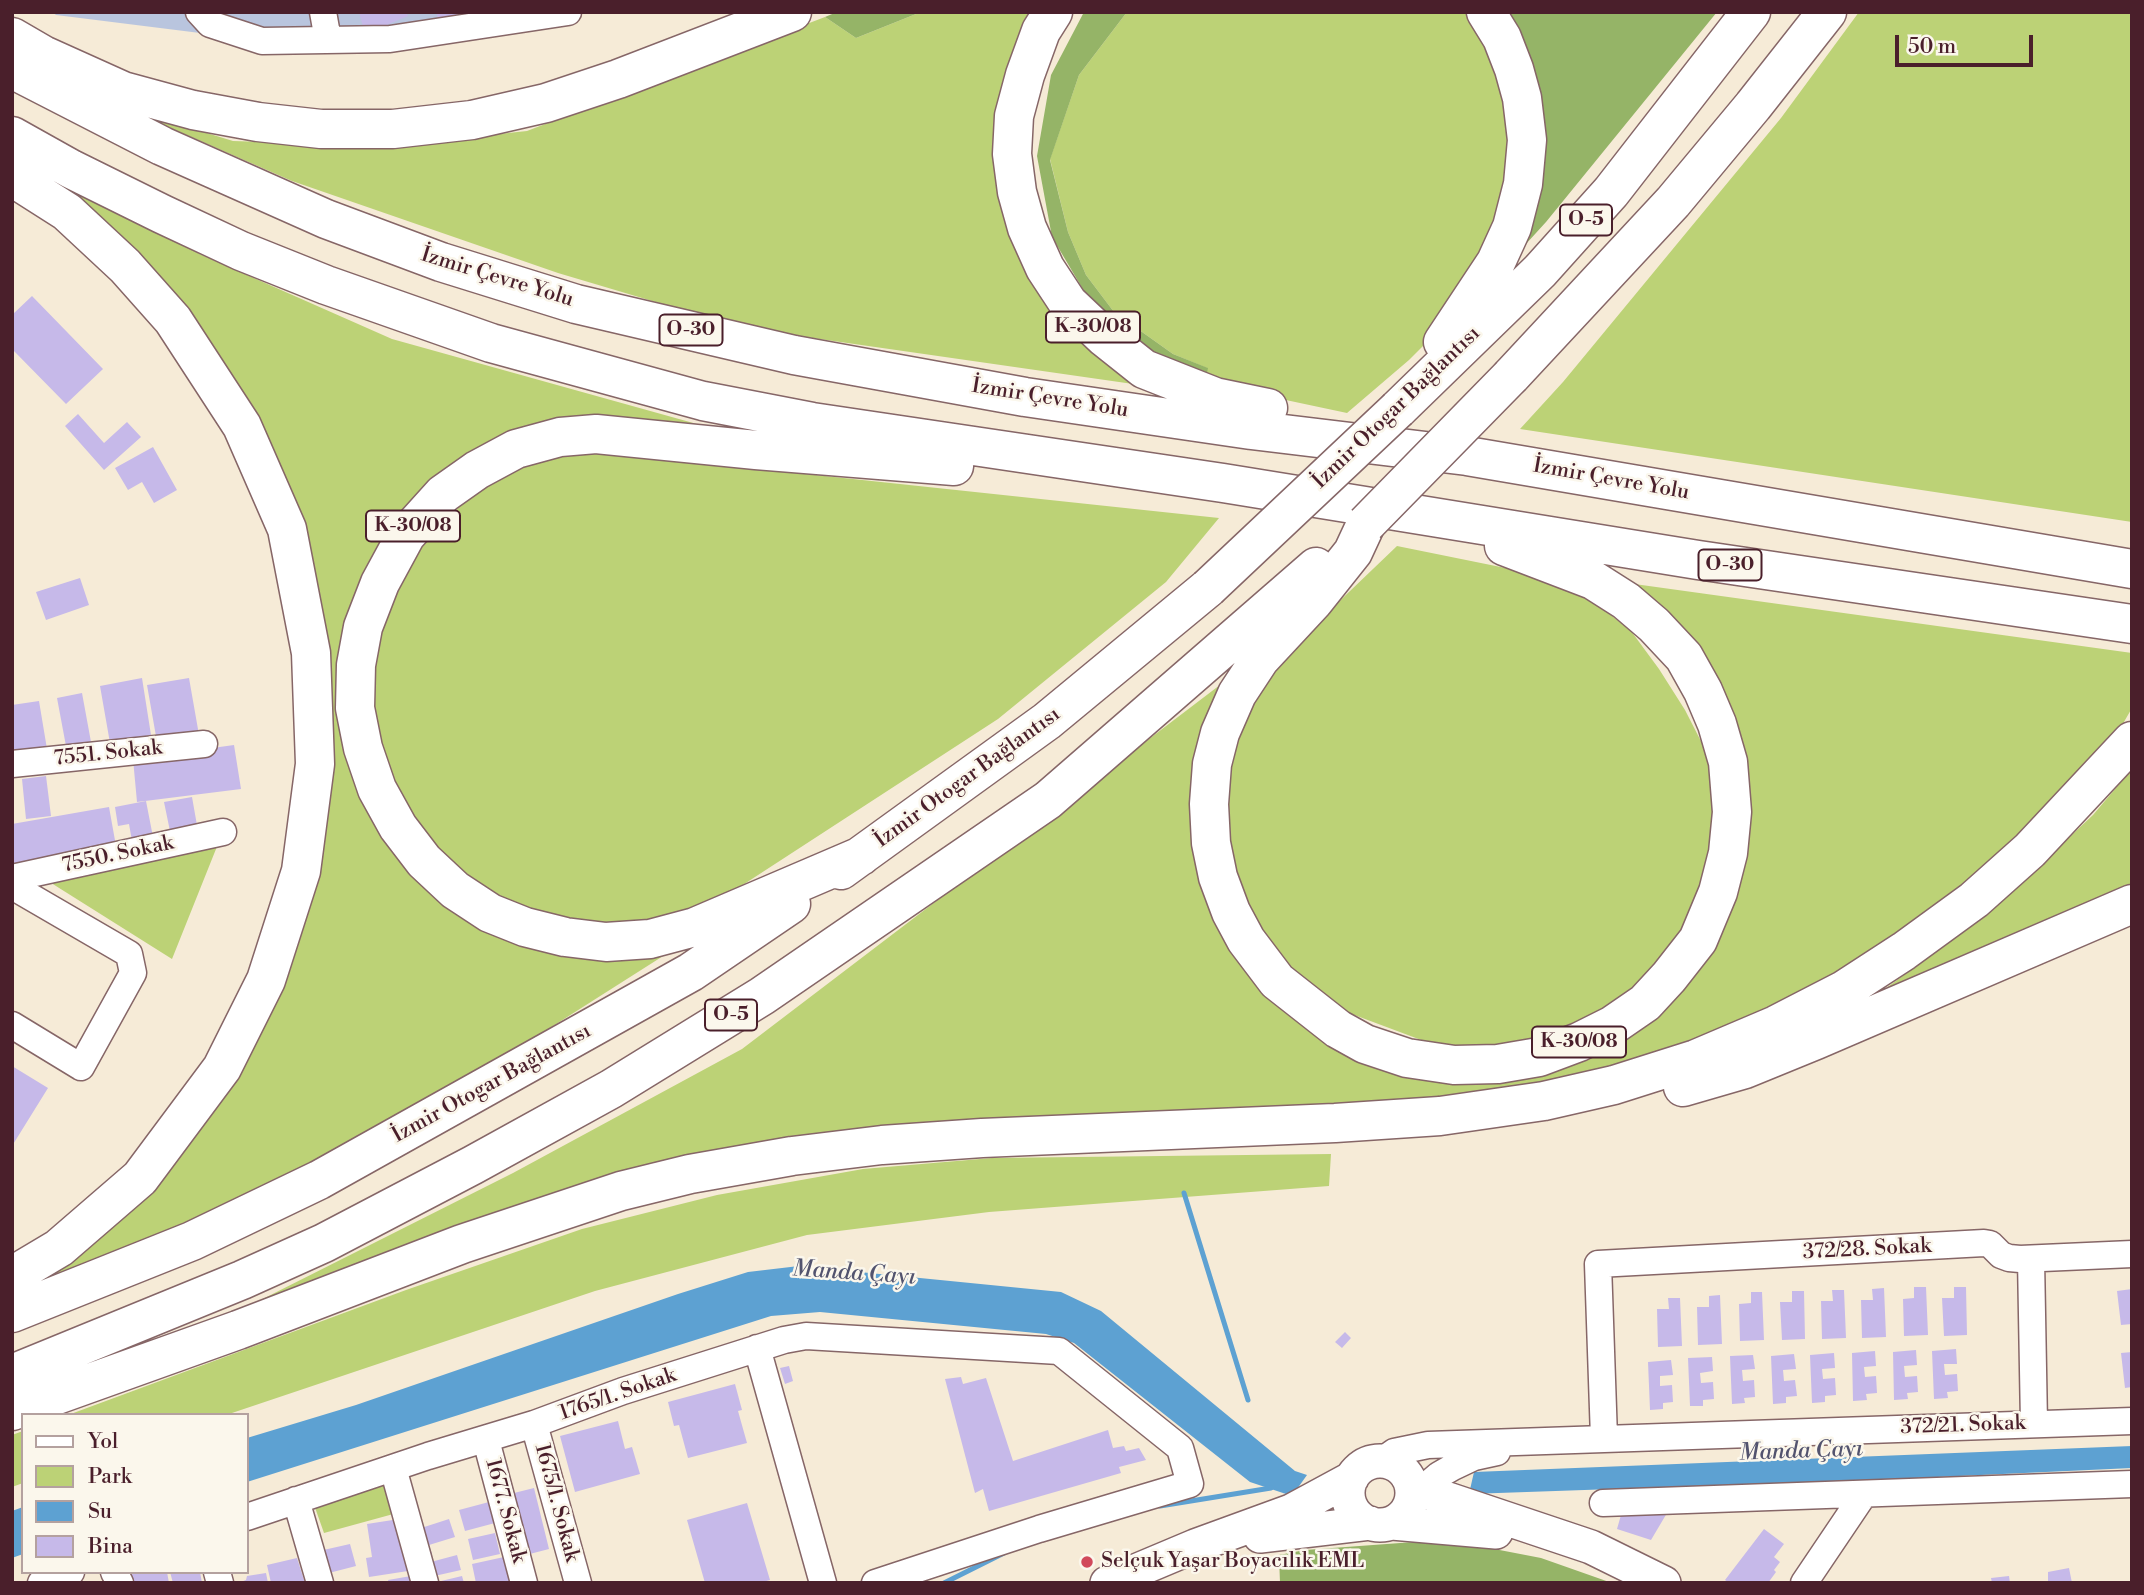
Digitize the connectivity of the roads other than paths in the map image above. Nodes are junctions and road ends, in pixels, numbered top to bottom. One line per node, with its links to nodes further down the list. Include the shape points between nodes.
1 (199, 12): 12 (street, via 210,24 262,41)
2 (323, 12): 12 (street)
3 (568, 12): 9 (street)
4 (792, 12): 11 (highway, via 546,103 472,120 393,129 321,129 193,110 123,91)
5 (1053, 12): 17 (highway, K-30/08, via 1025,75 1014,116 1012,154 1027,228 1068,303 1144,369 1215,397 1384,435)
6 (1486, 12): 16 (highway, via 1502,38 1522,99 1527,140 1523,184 1512,227 1496,262)
7 (1751, 12): 16 (highway, İzmir Otogar Bağlantısı / O-5, via 1611,192 1540,271)
8 (1826, 12): 20 (highway, O-5, bridge, via 1673,202)
9 (516, 17): 10 (street)
10 (423, 23): 12 (street, via 390,39)
11 (12, 37)
12 (327, 40)
13 (12, 69): 17 (highway, İzmir Çevre Yolu / O-30, via 162,146 326,219 441,262 576,304 794,355 1025,397)
14 (12, 136): 18 (highway, O-30, via 241,251 491,343 703,401 812,422)
15 (12, 177): 35 (highway, via 67,212 125,266 173,320 242,426 287,529 312,653 315,764 301,871 266,980 222,1068 140,1178 58,1248)
16 (1398, 409): 27 (highway, İzmir Otogar Bağlantısı / O-5, bridge, via 1208,588 1047,721)
17 (1410, 450): 21 (highway, İzmir Çevre Yolu / O-30, via 1468,456)
18 (1223, 483): 19 (highway, O-30); 27 (highway, K-30/08, via 884,461 596,433 516,449 443,494 406,535 363,627 355,708 363,748 382,798 424,861 455,890 490,913 525,927 606,942 650,939 695,927)
19 (1329, 500): 20 (highway, K-30/08, via 1496,543 1593,580 1626,601 1684,657 1717,724 1728,762 1732,812 1718,892 1698,940 1644,1003 1613,1025 1539,1057 1454,1065 1406,1058 1338,1029 1277,981 1260,961 1231,912 1218,877 1209,804 1220,733 1237,694 1260,659 1314,601 1353,551); 22 (highway, O-30)
20 (1366, 524): 38 (highway, O-5, via 1048,800 762,996 599,1095 324,1243)
21 (2132, 569)
22 (2132, 624)
23 (2132, 741): 32 (highway, via 2030,850 1974,900 1844,990 1708,1054 1625,1081 1544,1101)
24 (204, 744): 25 (street, 7551. Sokak)
25 (12, 764)
26 (223, 832): 28 (street, 7550. Sokak)
27 (861, 856): 36 (highway, İzmir Otogar Bağlantısı / O-5, via 691,972 319,1180 192,1241)
28 (12, 878)
29 (12, 886): 31 (street, via 129,954 134,973 82,1067)
30 (2132, 904): 32 (highway, via 1745,1069 1574,1113 1498,1119)
31 (12, 1025)
32 (1440, 1116): 39 (highway, via 883,1145 690,1174 621,1191 462,1244)
33 (2132, 1254): 34 (street, 372/28. Sokak)
34 (2031, 1259): 41 (street); 43 (street, 372/28. Sokak, via 2009,1258 1984,1243 1598,1264)
35 (12, 1276)
36 (12, 1313)
37 (757, 1349): 42 (street, 1765/1. Sokak); 62 (street); 63 (street, 1765/1. Sokak, via 806,1336 1059,1351 1180,1448 1189,1484)
38 (12, 1374)
39 (12, 1411)
40 (2132, 1421): 41 (street, 372/21. Sokak)
41 (2034, 1423): 43 (street, 372/21. Sokak)
42 (534, 1424): 44 (street, 1765/1. Sokak); 61 (street, 1675/1. Sokak)
43 (1604, 1438): 45 (street, 372/21. Sokak)
44 (485, 1440): 46 (street, 1765/1. Sokak); 60 (street, 1677. Sokak)
45 (1542, 1441): 47 (street, 372/21. Sokak, via 1412,1447 1394,1452); 52 (street, 372/21. Sokak, via 1474,1457 1439,1475)
46 (393, 1468): 50 (street, 1765/1. Sokak); 59 (street)
47 (1366, 1470): 52 (main road, via 1391,1463 1400,1469 1408,1477); 52 (main road, via 1349,1488 1353,1510 1360,1518); 54 (main road, via 1291,1511)
48 (2132, 1484): 49 (street)
49 (1864, 1494): 51 (street); 66 (street)
50 (296, 1500): 53 (street, 1765/1. Sokak); 58 (street)
51 (1604, 1503)
52 (1401, 1504): 54 (main road, via 1290,1531); 55 (main road, via 1472,1528); 55 (main road, via 1470,1508)
53 (248, 1517)
54 (1195, 1546): 64 (main road)
55 (1591, 1547): 65 (main road)
56 (66, 1574): 57 (street)
57 (41, 1583)
58 (320, 1583)
59 (425, 1583)
60 (524, 1583)
61 (578, 1583)
62 (823, 1583)
63 (875, 1583)
64 (1107, 1583)
65 (1664, 1583)
66 (1804, 1583)

